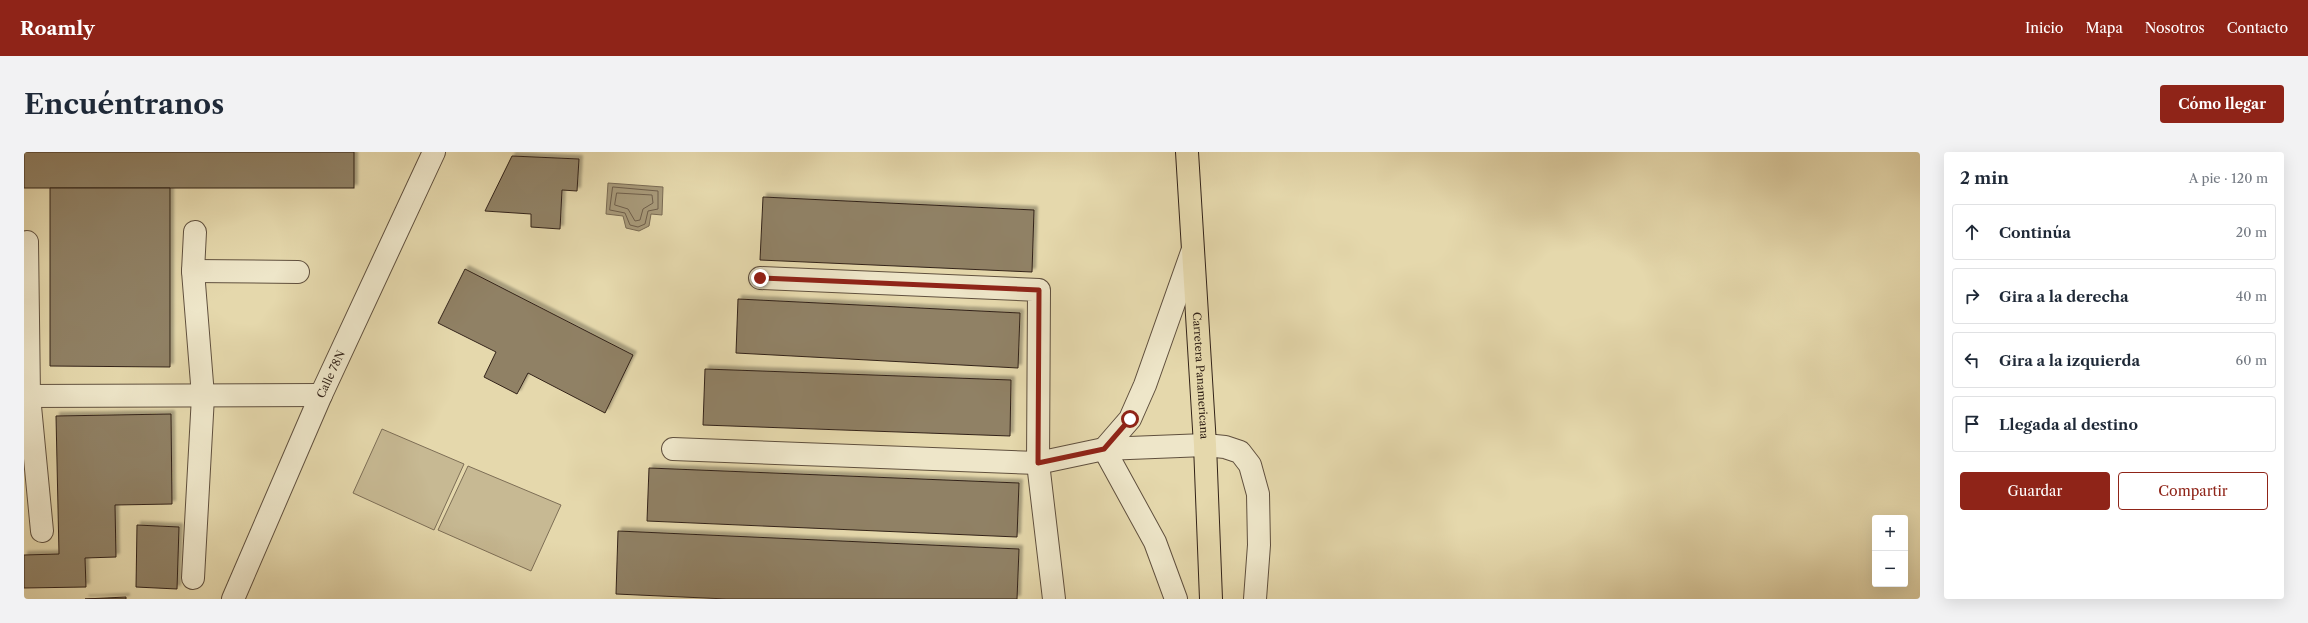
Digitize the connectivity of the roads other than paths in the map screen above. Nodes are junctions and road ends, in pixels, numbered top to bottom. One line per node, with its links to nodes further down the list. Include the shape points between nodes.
1 (434, 152): 10 (street, Calle 78N)
2 (1187, 152): 5 (highway, Carretera Panamericana)
3 (195, 232): 6 (street)
4 (27, 242): 8 (street)
5 (1192, 252): 13 (highway, Carretera Panamericana); 15 (street, via 1145,386 1130,419)
6 (193, 272): 7 (street); 12 (street)
7 (298, 272)
8 (26, 277): 11 (street)
9 (760, 278): 16 (street, via 1039,290)
10 (321, 395): 12 (street); 19 (street, Calle 78N)
11 (26, 396): 12 (street); 17 (street)
12 (203, 396): 18 (street)
13 (1205, 445): 15 (street); 22 (highway, Carretera Panamericana); 23 (street, via 1240,452 1250,465 1258,501 1259,545)
14 (673, 449): 16 (street)
15 (1104, 449): 16 (street); 21 (street, via 1155,542)
16 (1038, 463): 20 (street)
17 (35, 521)
18 (193, 578)
19 (233, 599)
20 (1054, 599)
21 (1176, 599)
22 (1211, 599)
23 (1255, 599)

